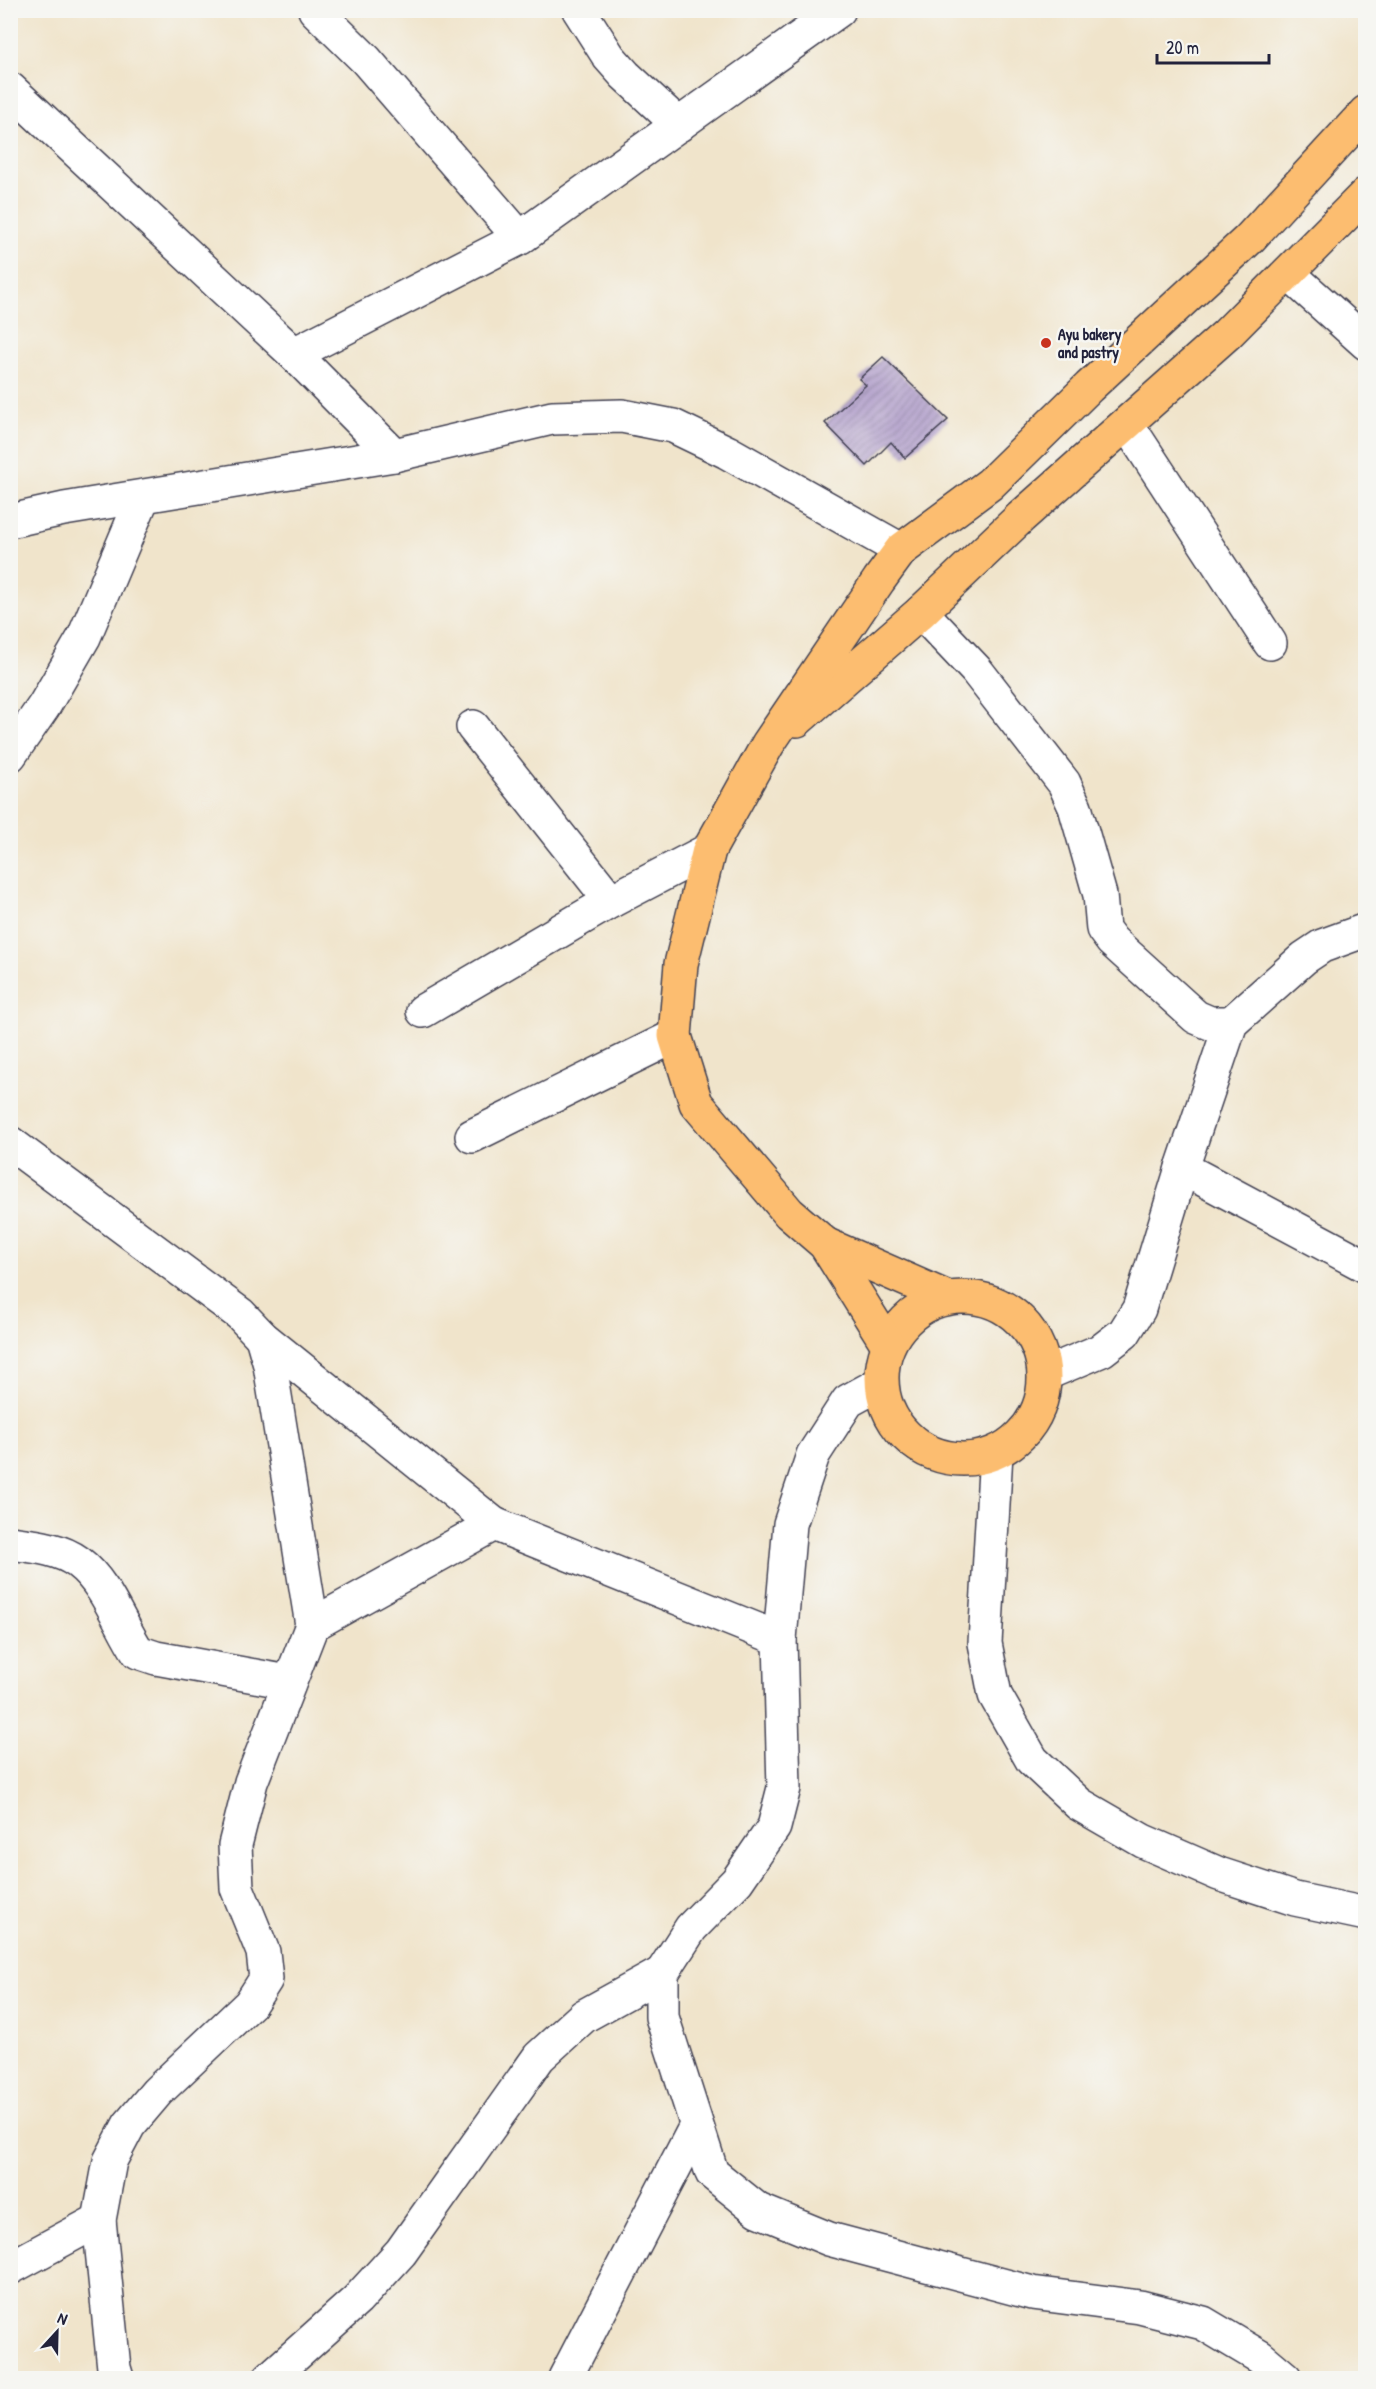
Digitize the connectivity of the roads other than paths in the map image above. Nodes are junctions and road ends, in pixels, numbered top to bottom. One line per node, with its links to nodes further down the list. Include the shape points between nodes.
1 (315, 10): 8 (street, via 366,60)
2 (579, 10): 6 (street, via 614,63)
3 (839, 10): 6 (street)
4 (10, 88): 11 (street)
5 (1365, 112): 14 (main road, via 1249,239)
6 (679, 124): 8 (street)
7 (1365, 194): 9 (main road)
8 (520, 238): 11 (street)
9 (1288, 273): 10 (street); 12 (main road)
10 (1365, 343)
11 (294, 354): 13 (street)
12 (1127, 424): 16 (main road); 20 (street)
13 (394, 455): 15 (street); 18 (street, via 552,418 622,416 673,426 728,452)
14 (990, 484): 16 (main road); 18 (main road)
15 (143, 497): 17 (street); 23 (street, via 84,637)
16 (1021, 517): 19 (main road)
17 (10, 520)
18 (901, 550): 22 (main road)
19 (921, 612): 22 (main road); 28 (street, via 976,670 1064,783 1075,807 1100,895 1103,929 1196,1017 1210,1023)
20 (1270, 643)
21 (473, 727): 25 (street)
22 (768, 744): 24 (main road)
23 (10, 755)
24 (709, 850): 25 (street); 29 (main road, via 681,964)
25 (611, 901): 27 (street)
26 (1365, 930): 28 (street, via 1322,946 1304,958)
27 (423, 1011)
28 (1231, 1023): 32 (street)
29 (675, 1036): 30 (street); 33 (main road, via 696,1103 789,1213)
30 (472, 1136)
31 (10, 1143): 36 (street, via 240,1314)
32 (1182, 1168): 34 (street); 38 (street, via 1139,1309 1124,1333 1102,1350)
33 (825, 1244): 35 (main road); 37 (main road)
34 (1365, 1266)
35 (948, 1298): 37 (main road, via 912,1314); 38 (main road, via 988,1300 1006,1309 1033,1337)
36 (262, 1337): 41 (street); 43 (street, via 270,1365)
37 (888, 1345): 39 (main road)
38 (1045, 1374): 40 (main road, via 1038,1413 1014,1443)
39 (881, 1383): 40 (main road, via 893,1420 920,1448 958,1460); 44 (street, via 848,1401 813,1455 790,1524)
40 (996, 1453): 46 (street, via 985,1643 995,1695 1032,1760 1079,1804 1143,1841 1219,1874 1295,1899)
41 (494, 1524): 43 (street); 44 (street)
42 (10, 1543): 45 (street, via 46,1548 78,1562 98,1583 138,1652)
43 (312, 1624): 45 (street)
44 (780, 1639): 47 (street, via 784,1788 774,1827 737,1881 691,1928)
45 (288, 1682): 49 (street, via 251,1782 235,1845 237,1888 263,1952 266,1979 250,2004 157,2092 129,2125 110,2161)
46 (1365, 1914)
47 (662, 1973): 48 (street, via 662,2017); 52 (street, via 584,2016 539,2057 401,2252 357,2300)
48 (696, 2126): 53 (street); 54 (street, via 712,2174 758,2210 830,2239 1032,2293 1140,2307 1203,2323 1260,2357)
49 (99, 2220): 50 (street); 51 (street)
50 (10, 2268)
51 (117, 2379)
52 (270, 2379)
53 (565, 2379)
54 (1285, 2379)

